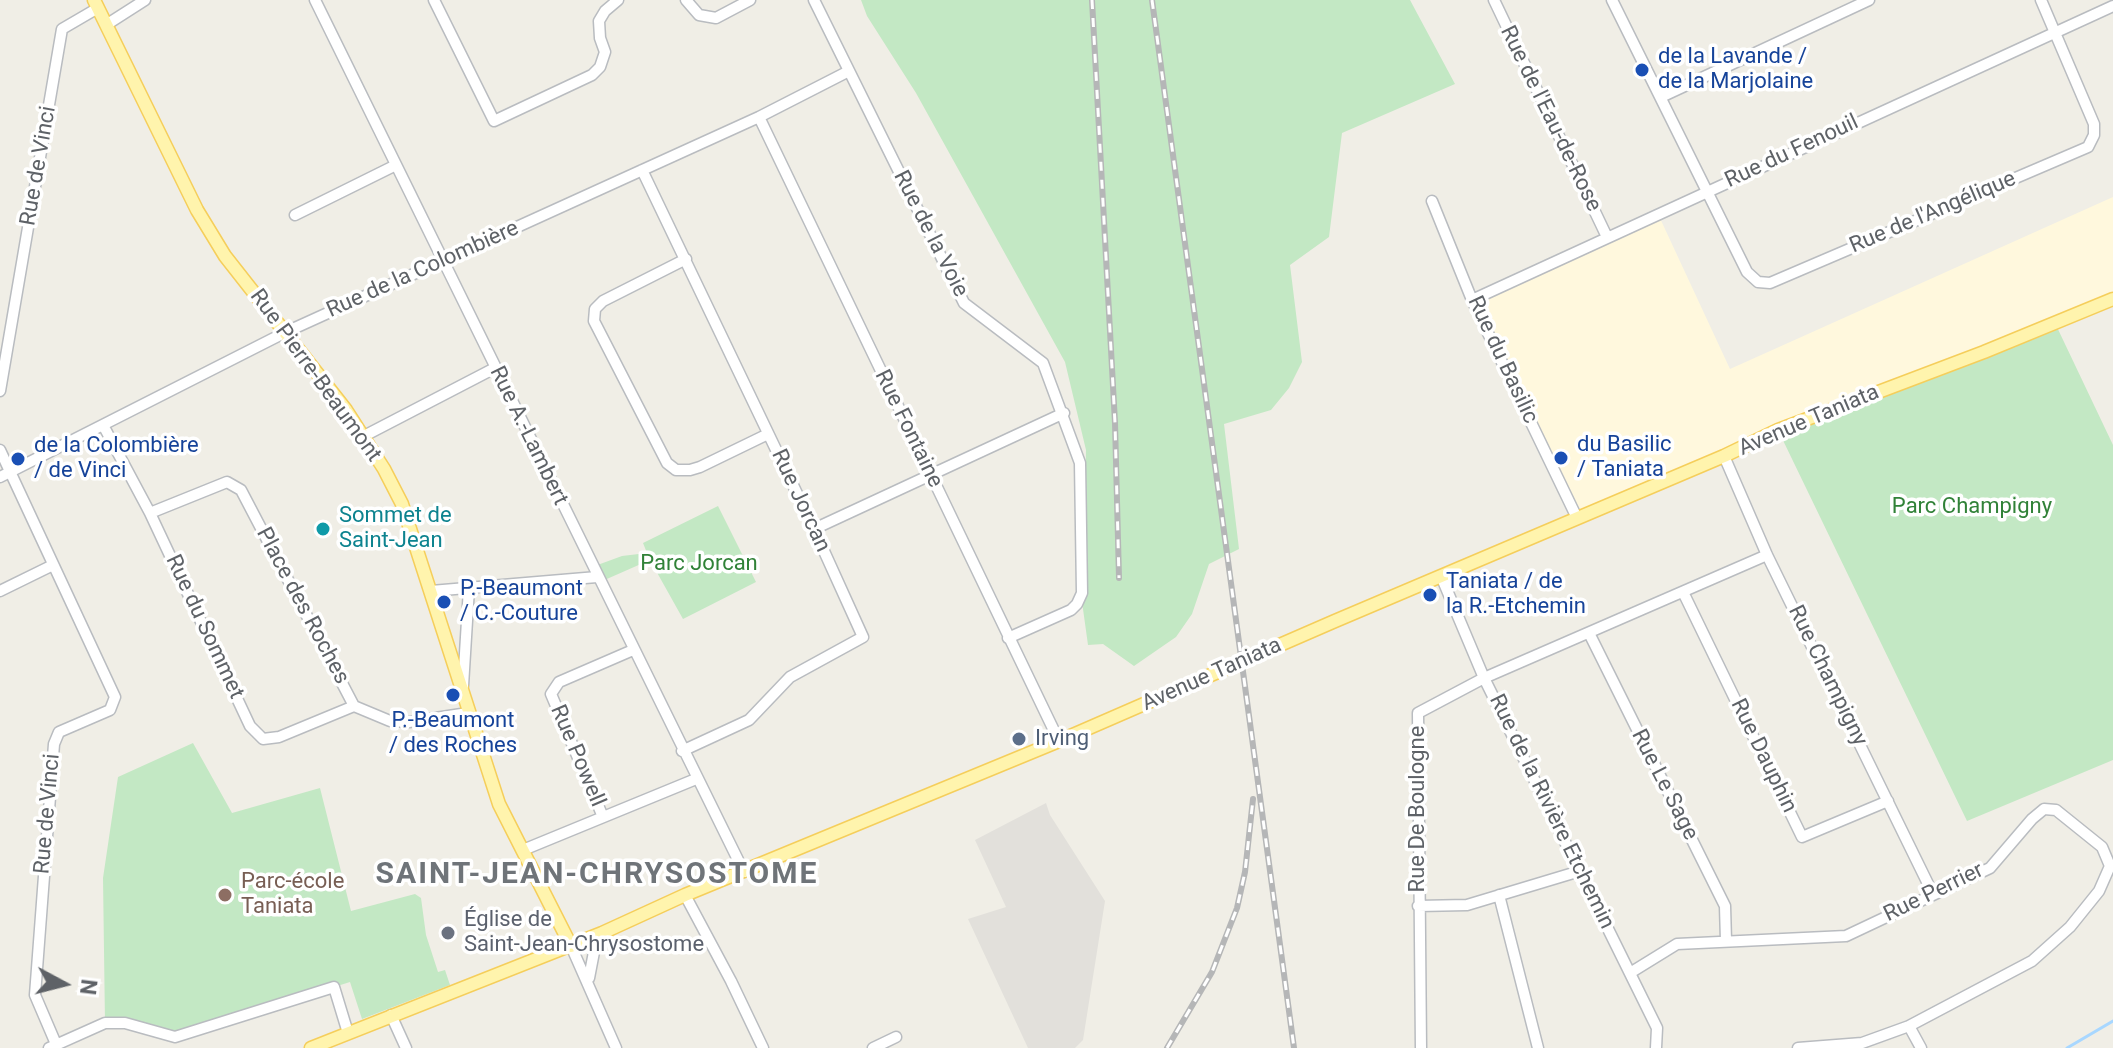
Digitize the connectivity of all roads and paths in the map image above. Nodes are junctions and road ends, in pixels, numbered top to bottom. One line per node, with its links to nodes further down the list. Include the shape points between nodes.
1 (145, 0): 14 (street)
2 (315, 0): 19 (street, Rue A.-Lambert)
3 (434, 0): 4 (street, via 494,121 592,75 605,52 599,21)
4 (618, 0)
5 (686, 0): 6 (street, via 699,15 716,18)
6 (750, 0)
7 (814, 0): 16 (street, Rue de la Voie)
8 (1494, 0): 24 (street, Rue de l'Eau-de-Rose)
9 (1612, 0): 17 (street)
10 (1869, 0): 17 (street)
11 (2041, 0): 15 (street)
12 (96, 4): 14 (main road, Rue Pierre-Beaumont); 31 (street, Rue de Vinci, via 62,29)
13 (2113, 6): 15 (street, Rue du Fenouil)
14 (106, 25): 29 (main road, Rue Pierre-Beaumont, via 197,210 225,256)
15 (2055, 31): 21 (street, Rue du Fenouil); 21 (street, Rue de l'Angélique, via 2094,124 2088,147 1770,283 1758,282 1747,272)
16 (849, 71): 18 (street, Rue de la Colombière); 32 (street, Rue de la Voie, via 964,303 1043,363)
17 (1661, 97): 21 (street)
18 (759, 117): 20 (street, Rue de la Colombière); 39 (street, Rue Fontaine)
19 (396, 165): 23 (street); 26 (street, Rue A.-Lambert)
20 (642, 170): 25 (street, Rue Jorcan); 26 (street, Rue de la Colombière)
21 (1707, 192): 24 (street, Rue du Fenouil)
22 (1432, 201): 28 (street, Rue du Basilic)
23 (295, 215)
24 (1607, 237): 28 (street, Rue du Fenouil)
25 (686, 259): 34 (street, Rue Jorcan); 34 (street, via 603,301 595,309 594,321 667,463 676,470 700,467)
26 (443, 261): 29 (street, Rue de la Colombière); 30 (street, Rue A.-Lambert)
27 (2113, 299): 37 (main road, Avenue Taniata)
28 (1472, 300): 41 (street, Rue du Basilic)
29 (286, 332): 33 (street, Rue de la Colombière); 35 (main road, Rue Pierre-Beaumont)
30 (495, 368): 35 (street); 46 (street, Rue A.-Lambert)
31 (0, 391)
32 (1064, 413): 39 (street); 52 (street, Rue de la Voie, via 1080,463 1082,593 1071,610)
33 (103, 425): 38 (street, Rue de la Colombière); 40 (street, Rue du Sommet)
34 (768, 434): 42 (street, Rue Jorcan)
35 (364, 436): 49 (main road, Rue Pierre-Beaumont, via 402,504)
36 (0, 450): 38 (street, Rue de Vinci)
37 (1724, 456): 41 (main road, Avenue Taniata); 43 (street, Rue Champigny)
38 (5, 474): 44 (street, Rue de Vinci)
39 (930, 475): 42 (street); 52 (street, Rue Fontaine)
40 (150, 513): 56 (street, Place des Roches, via 227,482 241,490); 56 (street, Rue du Sommet, via 250,726 263,739)
41 (1577, 518): 45 (main road, Avenue Taniata)
42 (814, 529): 59 (street, Rue Jorcan, via 863,637 790,677 749,720)
43 (1767, 555): 50 (street, Rue De Boulogne); 61 (street, Rue Champigny)
44 (53, 565): 48 (street); 79 (street, Rue de Vinci, via 115,697 110,710 59,732 54,744 35,995)
45 (1441, 576): 54 (street, Rue de la Rivière Etchemin); 58 (main road, Avenue Taniata)
46 (597, 577): 47 (street); 53 (street, Rue A.-Lambert)
47 (469, 588): 49 (street); 55 (street)
48 (0, 591)
49 (431, 591): 55 (main road, Rue Pierre-Beaumont)
50 (1683, 592): 51 (street, Rue De Boulogne); 61 (street, Rue Dauphin, via 1802,837)
51 (1589, 633): 54 (street, Rue De Boulogne); 71 (street, Rue Le Sage, via 1725,906)
52 (1008, 638): 58 (street, Rue Fontaine)
53 (633, 650): 59 (street, Rue A.-Lambert); 62 (street, Rue Powell, via 559,682 551,694)
54 (1484, 678): 64 (street, Rue de la Rivière Etchemin); 69 (street, Rue De Boulogne, via 1418,713)
55 (463, 696): 57 (main road, Rue Pierre-Beaumont)
56 (354, 706): 57 (street, Place des Roches, via 390,721)
57 (468, 713): 63 (main road, Rue Pierre-Beaumont, via 499,804)
58 (1059, 741): 65 (main road, Avenue Taniata)
59 (682, 751): 60 (street, Rue A.-Lambert)
60 (696, 779): 62 (street); 65 (street, Rue A.-Lambert)
61 (1888, 801): 66 (street, Rue Champigny)
62 (603, 817): 63 (street)
63 (523, 850): 72 (main road, Rue Pierre-Beaumont)
64 (1580, 871): 68 (street); 73 (street, Rue de la Rivière Etchemin)
65 (744, 872): 67 (main road, Avenue Taniata)
66 (1933, 894): 71 (street, Rue Perrier, via 1846,936); 76 (street, Rue Perrier, via 1990,868 2044,809 2056,810 2102,847 2110,866 2099,891 2070,927 2032,961)
67 (685, 895): 70 (main road, Avenue Taniata); 83 (street)
68 (1499, 895): 69 (street, via 1467,905); 86 (street)
69 (1418, 906): 85 (street, Rue De Boulogne)
70 (602, 933): 72 (main road, Avenue Taniata); 74 (street)
71 (1726, 941): 73 (street, Rue Perrier, via 1677,944)
72 (571, 946): 74 (street); 75 (main road, Avenue Taniata)
73 (1630, 973): 87 (street, Rue de la Rivière Etchemin, via 1657,1028)
74 (590, 984): 82 (street)
75 (391, 1015): 77 (main road, Avenue Taniata); 81 (street)
76 (1909, 1026): 88 (street, Rue Perrier, via 1862,1043); 89 (street)
77 (348, 1033): 79 (street, via 334,987 175,1037 105,1023); 80 (main road, Avenue Taniata)
78 (896, 1037): 84 (street)
79 (52, 1046)
80 (311, 1048)
81 (406, 1048)
82 (616, 1048)
83 (763, 1048)
84 (873, 1048)
85 (1421, 1048)
86 (1538, 1048)
87 (1656, 1048)
88 (1798, 1048)
89 (1921, 1048)

